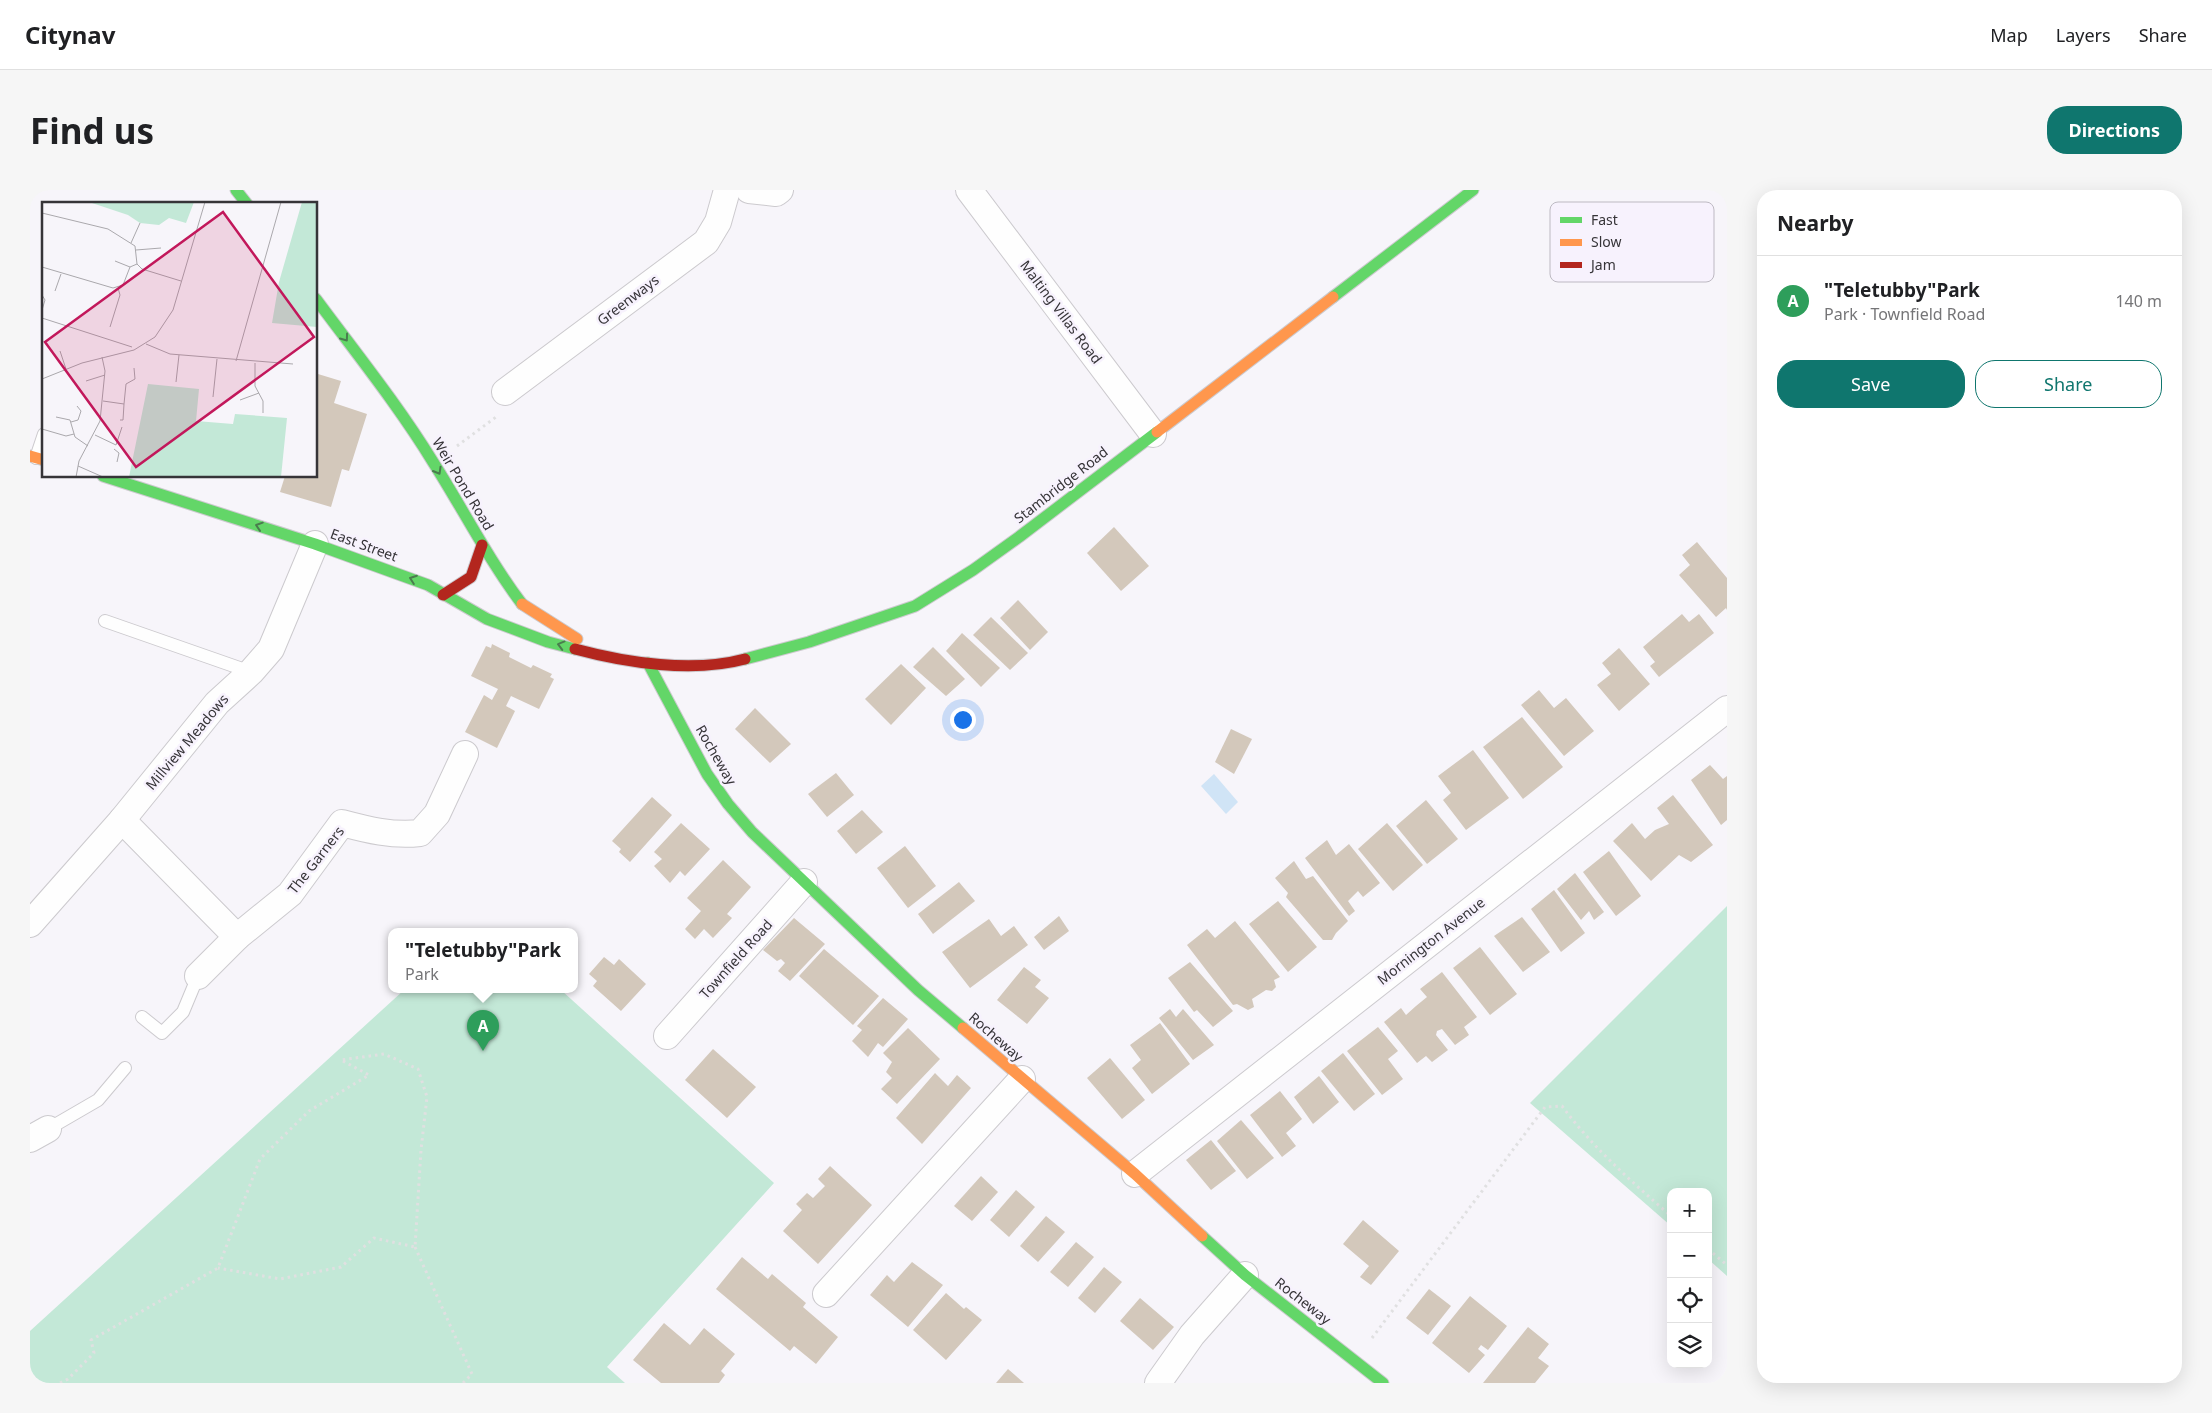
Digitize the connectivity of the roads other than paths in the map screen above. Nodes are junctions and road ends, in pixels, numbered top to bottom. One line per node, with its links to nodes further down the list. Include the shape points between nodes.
1 (236, 190): 7 (street)
2 (727, 190): 9 (street, Greenways, via 718,222 706,242)
3 (749, 190): 4 (street, via 776,193)
4 (780, 190)
5 (969, 190): 10 (street, Malting Villas Road)
6 (1473, 190): 10 (street, Stambridge Road)
7 (245, 202)
8 (318, 301): 15 (street, Weir Pond Road, one-way to 15, via 406,420)
9 (505, 392)
10 (1153, 434): 19 (street, Stambridge Road, via 1019,537 915,606 809,642 741,660 697,665)
11 (42, 441): 12 (lane)
12 (37, 458)
13 (109, 478): 14 (street, East Street, one-way to 13)
14 (315, 544): 16 (street, East Street, one-way to 14, via 428,585); 20 (street, Millview Meadows, via 271,649)
15 (482, 544): 16 (street, via 472,577); 18 (street, Weir Pond Road, via 524,607)
16 (443, 595): 18 (street, East Street, one-way to 16, via 548,642 496,622)
17 (105, 621): 20 (lane)
18 (608, 658): 19 (street, Stambridge Road)
19 (648, 663): 24 (street, Rocheway, via 707,774 728,804)
20 (251, 672): 23 (street, Millview Meadows, via 217,702)
21 (1727, 708): 33 (street, Mornington Avenue)
22 (465, 754): 26 (street, The Garners, via 437,814 420,833 374,832 342,823 290,894)
23 (122, 820): 25 (street, Millview Meadows); 26 (street)
24 (804, 882): 29 (street, Townfield Road); 31 (street, Rocheway, via 918,990)
25 (30, 924)
26 (237, 937): 27 (street)
27 (198, 976): 28 (lane, via 183,1012 162,1033)
28 (142, 1017)
29 (668, 1036)
30 (125, 1068): 32 (lane, via 98,1100)
31 (1022, 1079): 33 (street, Rocheway); 35 (street)
32 (39, 1134)
33 (1135, 1174): 34 (street, Rocheway)
34 (1246, 1275): 36 (street, via 1192,1335); 37 (street, Rocheway)
35 (826, 1294)
36 (1158, 1383)
37 (1383, 1383)

